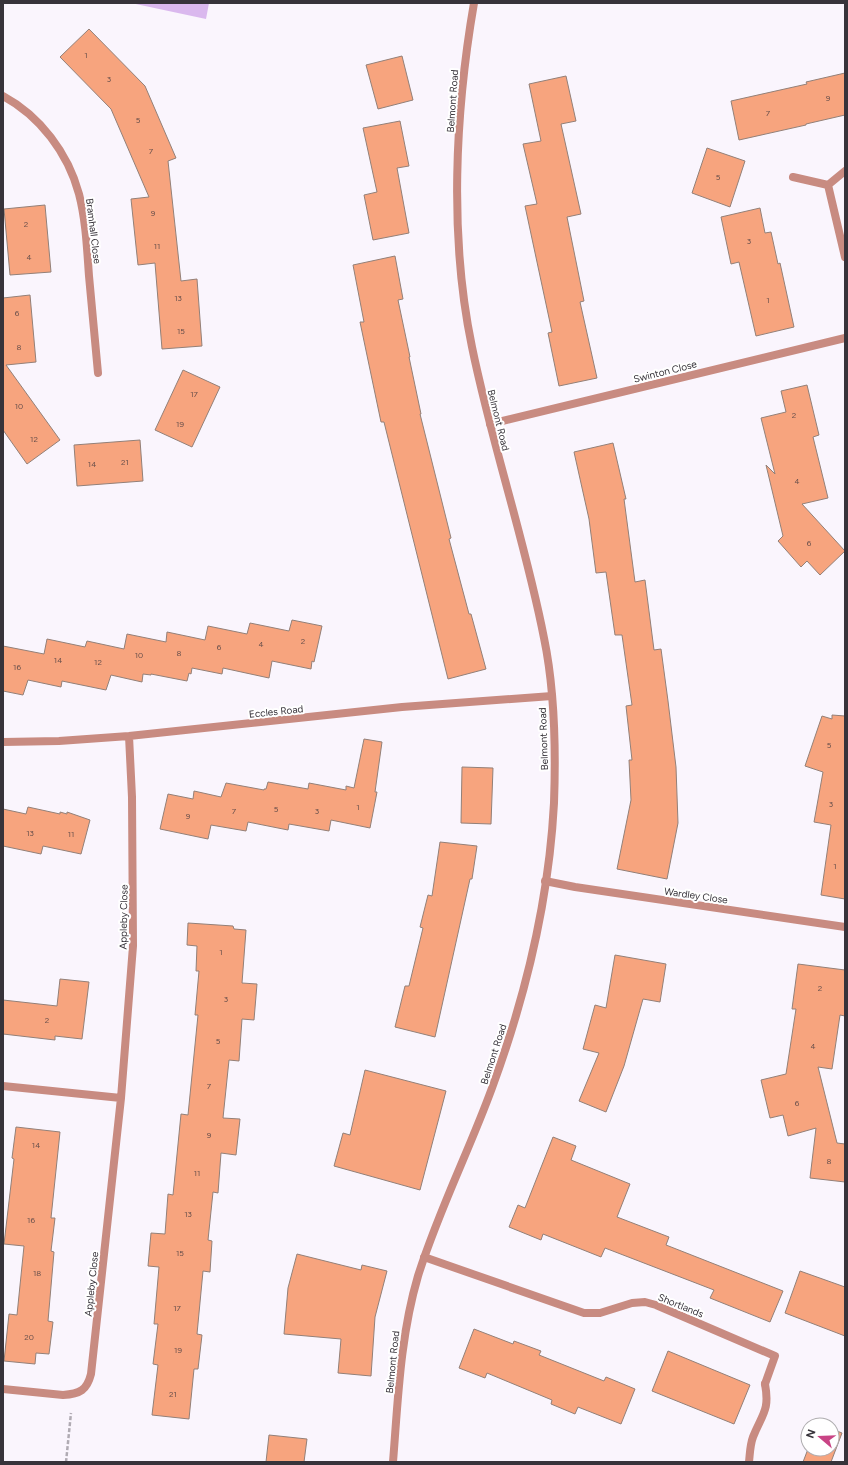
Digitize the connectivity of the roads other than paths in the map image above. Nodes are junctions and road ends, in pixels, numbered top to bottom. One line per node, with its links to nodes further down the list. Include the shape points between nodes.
1 (474, 3): 9 (street, Belmont Road, via 460,110 459,231 461,270 471,343)
2 (3, 96): 8 (street, Bramhall Close, via 32,116 48,133 66,161 79,194 86,239)
3 (845, 172): 5 (street)
4 (793, 177): 5 (street)
5 (828, 185): 6 (street)
6 (845, 257)
7 (845, 338): 9 (street, Swinton Close)
8 (98, 373)
9 (490, 424): 10 (street, Belmont Road, via 530,574 545,640)
10 (552, 696): 11 (street, Eccles Road, via 409,706); 13 (street, Belmont Road, via 555,743 554,805)
11 (128, 736): 12 (street, Eccles Road); 16 (street, Appleby Close, via 132,797 133,946)
12 (3, 742)
13 (545, 881): 14 (street, Wardley Close); 17 (street, Belmont Road, via 530,964 502,1058)
14 (845, 927)
15 (3, 1086): 16 (street)
16 (121, 1098): 18 (street, Appleby Close, via 93,1363 86,1387 73,1394 63,1395)
17 (424, 1257): 19 (street, Belmont Road, via 405,1335); 20 (street, Shortlands, via 584,1313 600,1313 632,1303 645,1302 656,1305 775,1356 764,1384 767,1406 750,1445)
18 (3, 1389)
19 (392, 1462)
20 (748, 1462)

